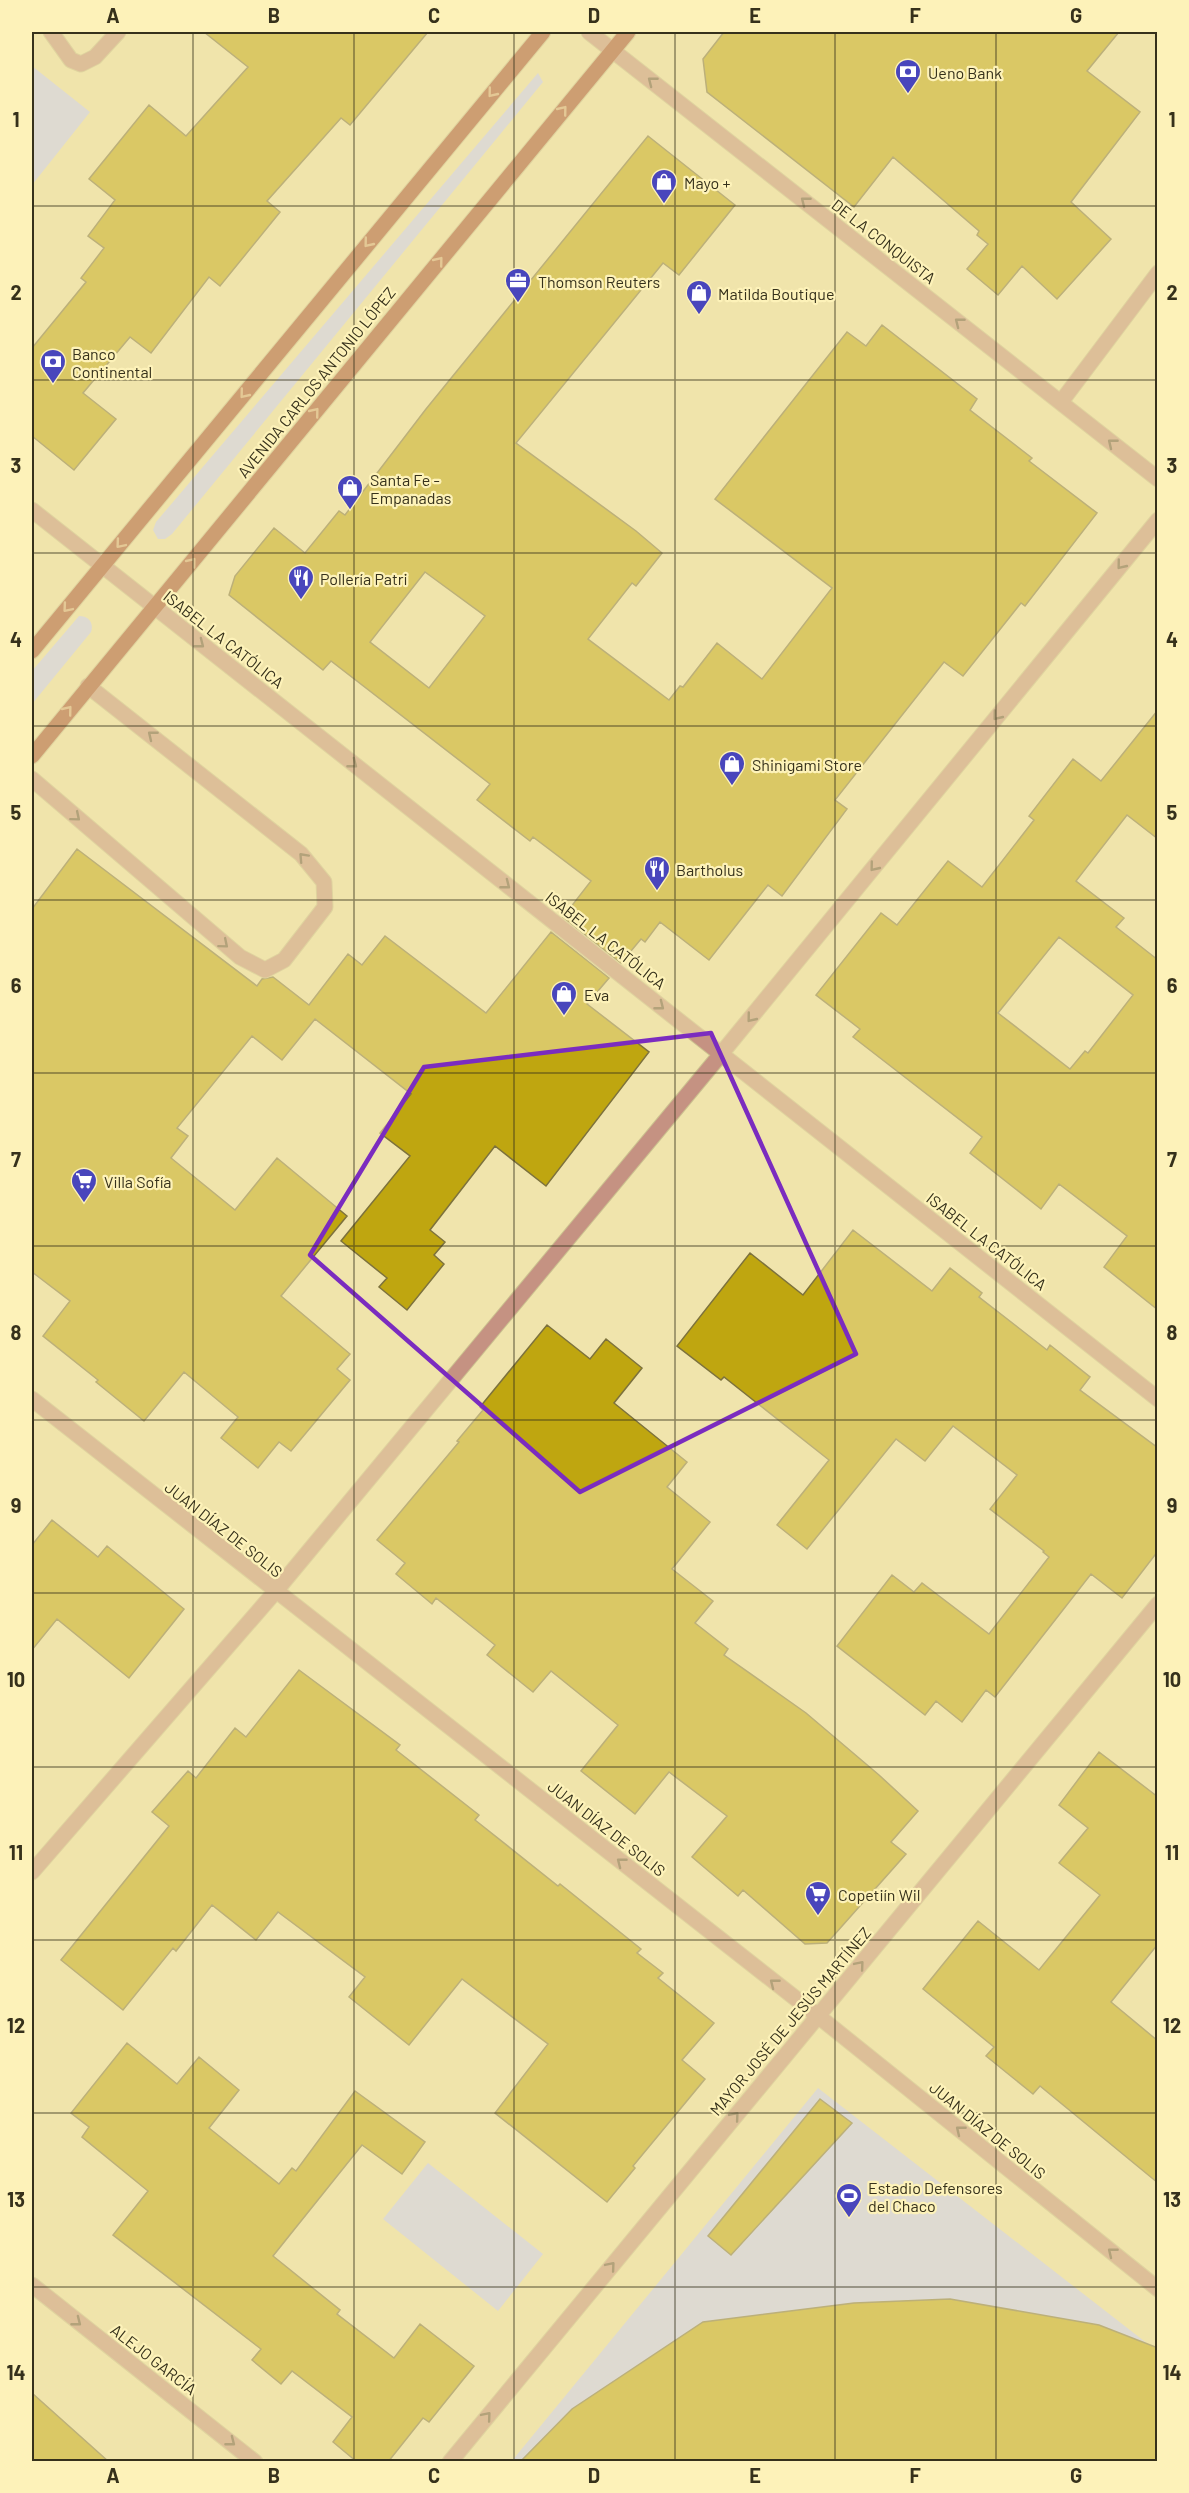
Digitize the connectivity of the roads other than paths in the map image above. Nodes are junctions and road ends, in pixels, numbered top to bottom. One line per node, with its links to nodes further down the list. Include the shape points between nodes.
1 (51, 32): 2 (street, via 72,60 81,64 95,57)
2 (118, 32)
3 (543, 32): 12 (main road, one-way to 12)
4 (589, 32): 6 (street, DE LA CONQUISTA)
5 (628, 32): 6 (main road, AVENIDA CARLOS ANTONIO LÓPEZ)
6 (613, 50): 8 (street, DE LA CONQUISTA, one-way to 6); 13 (main road, AVENIDA CARLOS ANTONIO LÓPEZ, one-way to 6)
7 (1158, 273): 8 (street)
8 (1061, 402): 9 (street, DE LA CONQUISTA, one-way to 8)
9 (1158, 479)
10 (32, 510): 12 (street, ISABEL LA CATÓLICA)
11 (1158, 520): 18 (street, one-way to 18)
12 (103, 565): 13 (street, ISABEL LA CATÓLICA); 14 (main road, one-way to 14)
13 (154, 607): 15 (main road, AVENIDA CARLOS ANTONIO LÓPEZ); 18 (street, ISABEL LA CATÓLICA, one-way to 18)
14 (32, 651)
15 (88, 686): 16 (main road, AVENIDA CARLOS ANTONIO LÓPEZ, one-way to 15); 17 (street, one-way to 15, via 240,957 265,970 284,960 326,907 324,882 302,854)
16 (32, 756)
17 (32, 779)
18 (721, 1054): 20 (street, ISABEL LA CATÓLICA); 21 (street)
19 (32, 1399): 21 (street, JUAN DÍAZ DE SOLIS)
20 (1158, 1399)
21 (275, 1592): 23 (street); 24 (street, JUAN DÍAZ DE SOLIS, one-way to 21)
22 (1158, 1604): 24 (street, MAYOR JOSÉ DE JESÚS MARTÍNEZ, one-way to 22)
23 (32, 1872)
24 (818, 2016): 26 (street, JUAN DÍAZ DE SOLIS, one-way to 24); 28 (street, MAYOR JOSÉ DE JESÚS MARTÍNEZ, one-way to 24)
25 (32, 2285): 27 (street, ALEJO GARCÍA, one-way to 27)
26 (1158, 2289)
27 (255, 2462)
28 (450, 2462)

